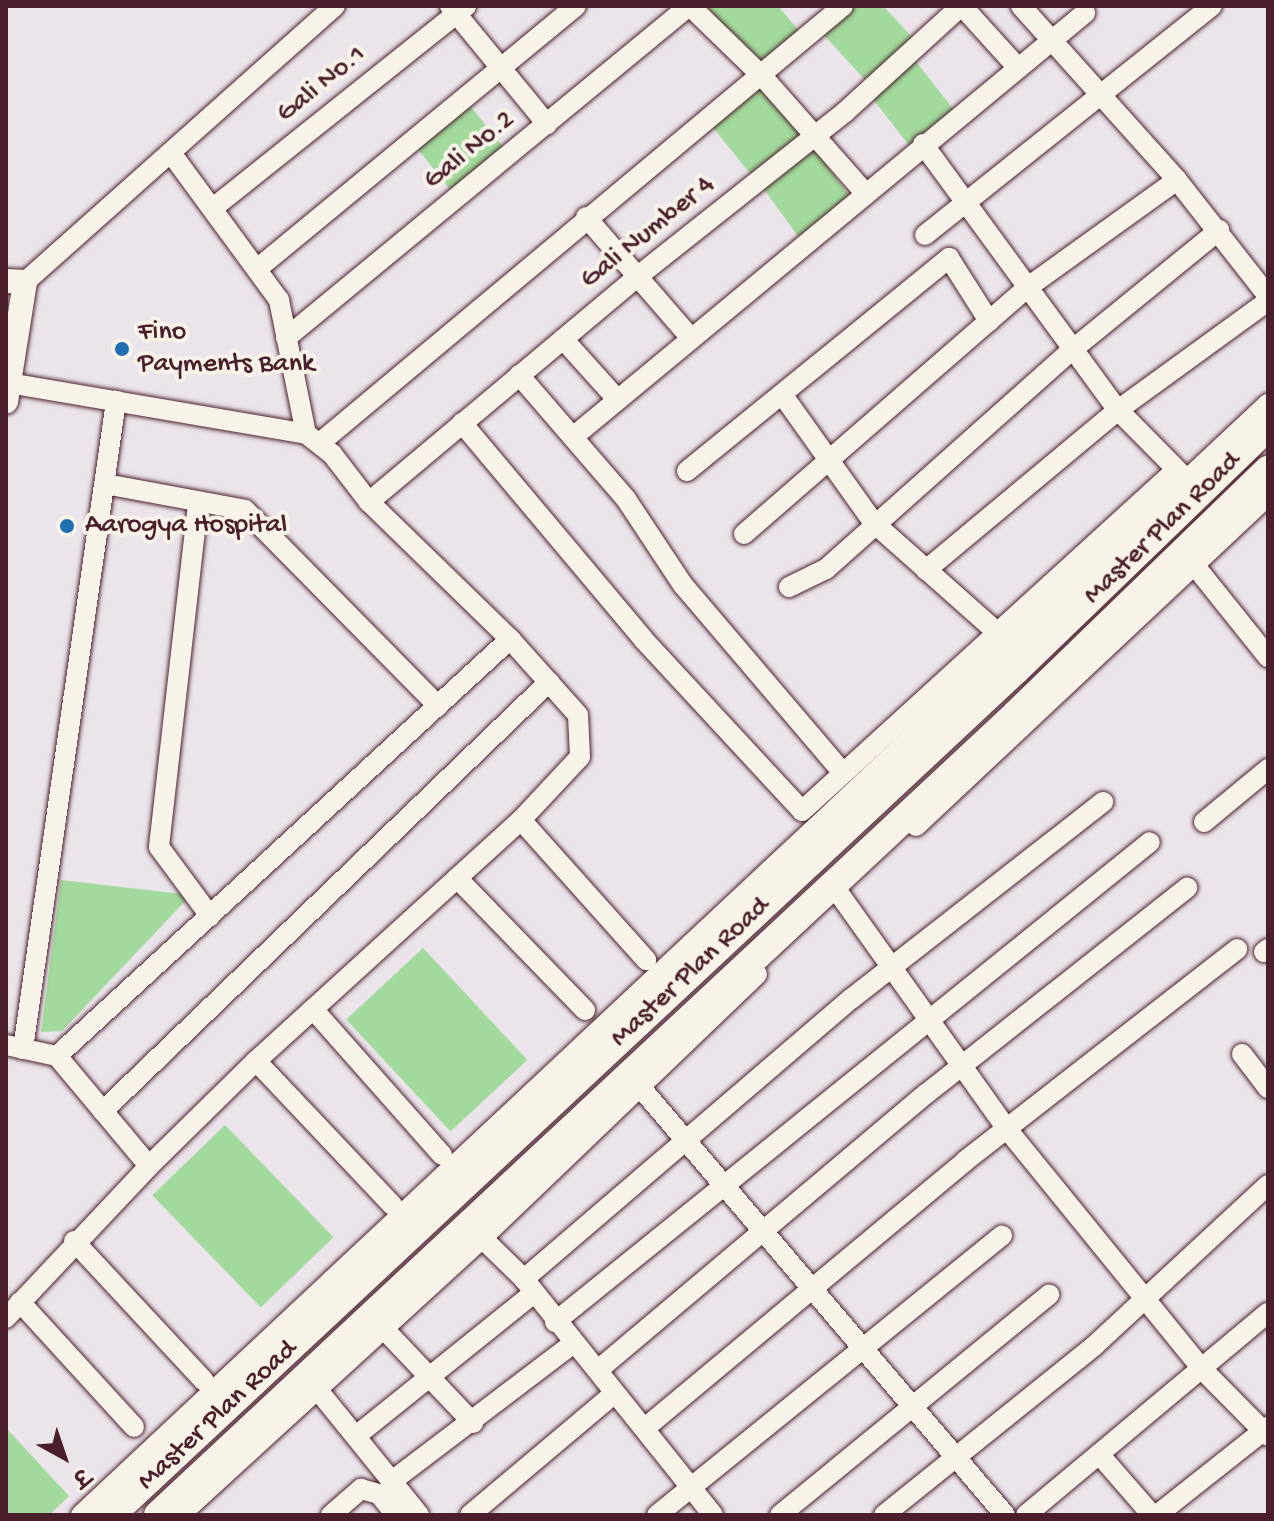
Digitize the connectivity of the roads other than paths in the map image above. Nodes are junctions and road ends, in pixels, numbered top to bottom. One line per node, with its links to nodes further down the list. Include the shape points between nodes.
1 (335, 6): 18 (street)
2 (576, 6): 11 (street)
3 (689, 6): 13 (street); 15 (street, Gali No.2)
4 (843, 6): 13 (street)
5 (961, 6): 12 (street); 16 (street, Gali Number 4)
6 (1021, 6): 10 (street)
7 (1212, 6): 14 (street)
8 (457, 8): 11 (street); 22 (street, Gali No.1)
9 (1085, 13): 10 (street)
10 (1052, 42): 12 (street); 14 (street)
11 (498, 66): 15 (street); 26 (street)
12 (1018, 68): 17 (street)
13 (763, 77): 16 (street); 23 (street)
14 (1099, 98): 19 (street); 21 (street)
15 (547, 124): 33 (street, Gali No.2)
16 (816, 135): 20 (street); 27 (street, Gali Number 4)
17 (923, 144): 20 (street); 21 (street)
18 (171, 153): 22 (street); 28 (street)
19 (1177, 180): 24 (street); 29 (street)
20 (866, 194): 32 (street, via 778,272)
21 (969, 201): 25 (street); 29 (street)
22 (213, 208): 26 (street)
23 (586, 217): 27 (street); 46 (street)
24 (1219, 230): 30 (street); 35 (street)
25 (925, 235)
26 (257, 269): 33 (street, via 279,300)
27 (637, 277): 32 (street); 34 (street, Gali Number 4)
28 (16, 282): 37 (street)
29 (1028, 287): 31 (street); 35 (street)
30 (1268, 298): 42 (street)
31 (989, 321): 38 (street, via 949,258); 47 (street)
32 (690, 337): 39 (street)
33 (286, 338): 46 (street)
34 (563, 339): 36 (street, Gali Number 4); 39 (street)
35 (1072, 350): 42 (street); 55 (street)
36 (519, 375): 43 (street, Gali Number 4); 45 (street)
37 (8, 392): 40 (street)
38 (784, 397): 47 (street); 49 (street)
39 (618, 400): 45 (street)
40 (116, 401): 46 (street); 51 (street)
41 (1268, 404): 50 (street)
42 (1118, 410): 50 (street); 58 (street)
43 (462, 423): 52 (street, Gali Number 4); 66 (street, via 643,639 802,811)
44 (1268, 427): 129 (main road, Master Plan Road, via 1016,670)
45 (573, 437): 66 (street, via 626,499 683,585)
46 (313, 438): 52 (street)
47 (831, 457): 55 (street); 56 (street)
48 (1268, 470): 100 (main road, Master Plan Road)
49 (687, 471)
50 (1182, 475): 60 (street); 128 (street)
51 (105, 484): 54 (street); 81 (street)
52 (369, 502): 61 (street)
53 (1265, 503): 57 (street)
54 (198, 504): 64 (street, via 245,510); 74 (street, via 159,847)
55 (874, 523): 58 (street); 59 (street, via 826,569)
56 (744, 534)
57 (1195, 566): 62 (street); 73 (street)
58 (926, 570): 60 (street)
59 (789, 587)
60 (998, 633): 66 (street)
61 (510, 639): 63 (street); 64 (street)
62 (1268, 657)
63 (549, 682): 68 (street, via 578,715 580,757); 88 (street)
64 (438, 706): 74 (street)
65 (1268, 769): 69 (street)
66 (843, 773)
67 (1103, 802): 77 (street)
68 (521, 820): 71 (street); 76 (street)
69 (1204, 822)
70 (1150, 842): 80 (street)
71 (457, 878): 78 (street); 79 (street)
72 (1187, 888): 85 (street)
73 (840, 895): 77 (street); 86 (street)
74 (210, 916): 83 (street)
75 (1237, 949): 89 (street)
76 (646, 960)
77 (890, 968): 80 (street); 90 (street)
78 (313, 1009): 84 (street); 91 (street)
79 (585, 1010)
80 (928, 1020): 85 (street); 93 (street)
81 (14, 1047): 83 (street)
82 (1242, 1054): 87 (street)
83 (57, 1056): 88 (street)
84 (256, 1061): 92 (street); 95 (street)
85 (960, 1067): 89 (street); 96 (street)
86 (641, 1088): 90 (street); 98 (street)
87 (1268, 1088)
88 (103, 1111): 92 (street)
89 (1007, 1129): 102 (street); 104 (street)
90 (688, 1138): 93 (street); 101 (street)
91 (442, 1155)
92 (149, 1166): 99 (street)
93 (728, 1183): 96 (street); 108 (street)
94 (1268, 1185): 104 (street)
95 (393, 1206)
96 (764, 1231): 102 (street); 113 (street)
97 (1002, 1236): 111 (street)
98 (482, 1238): 100 (street); 101 (street)
99 (74, 1241): 105 (street); 115 (street)
100 (459, 1247): 109 (street); 130 (main road, Master Plan Road)
101 (529, 1286): 108 (street); 114 (street)
102 (814, 1288): 111 (street); 121 (street)
103 (1049, 1295): 118 (street)
104 (1146, 1296): 112 (street); 125 (street, via 1094,1346)
105 (20, 1302): 107 (street); 120 (street)
106 (1268, 1313): 112 (street)
107 (6, 1318)
108 (555, 1322): 110 (street)
109 (383, 1328): 114 (street); 116 (street)
110 (574, 1343): 113 (street); 119 (street)
111 (868, 1349): 118 (street); 127 (street)
112 (1201, 1368): 122 (street); 124 (street)
113 (598, 1370): 117 (street)
114 (426, 1377): 119 (street); 123 (street)
115 (204, 1381)
116 (317, 1389): 123 (street); 131 (street)
117 (615, 1393): 121 (street); 135 (street)
118 (911, 1410): 125 (street); 138 (street)
119 (473, 1423): 126 (street)
120 (134, 1427)
121 (645, 1428): 127 (street)
122 (1266, 1431): 142 (street)
123 (356, 1436): 126 (street)
124 (1099, 1454): 141 (street); 142 (street)
125 (957, 1458): 139 (street); 140 (street)
126 (392, 1481): 134 (street)
127 (689, 1488): 136 (street); 137 (street)
128 (81, 1515)
129 (111, 1515)
130 (158, 1515)
131 (180, 1515)
132 (331, 1515): 133 (street, via 361,1489 379,1494)
133 (396, 1515)
134 (419, 1515)
135 (470, 1515)
136 (657, 1515)
137 (713, 1515)
138 (780, 1515)
139 (884, 1515)
140 (1005, 1515)
141 (1026, 1515)
142 (1154, 1515)

